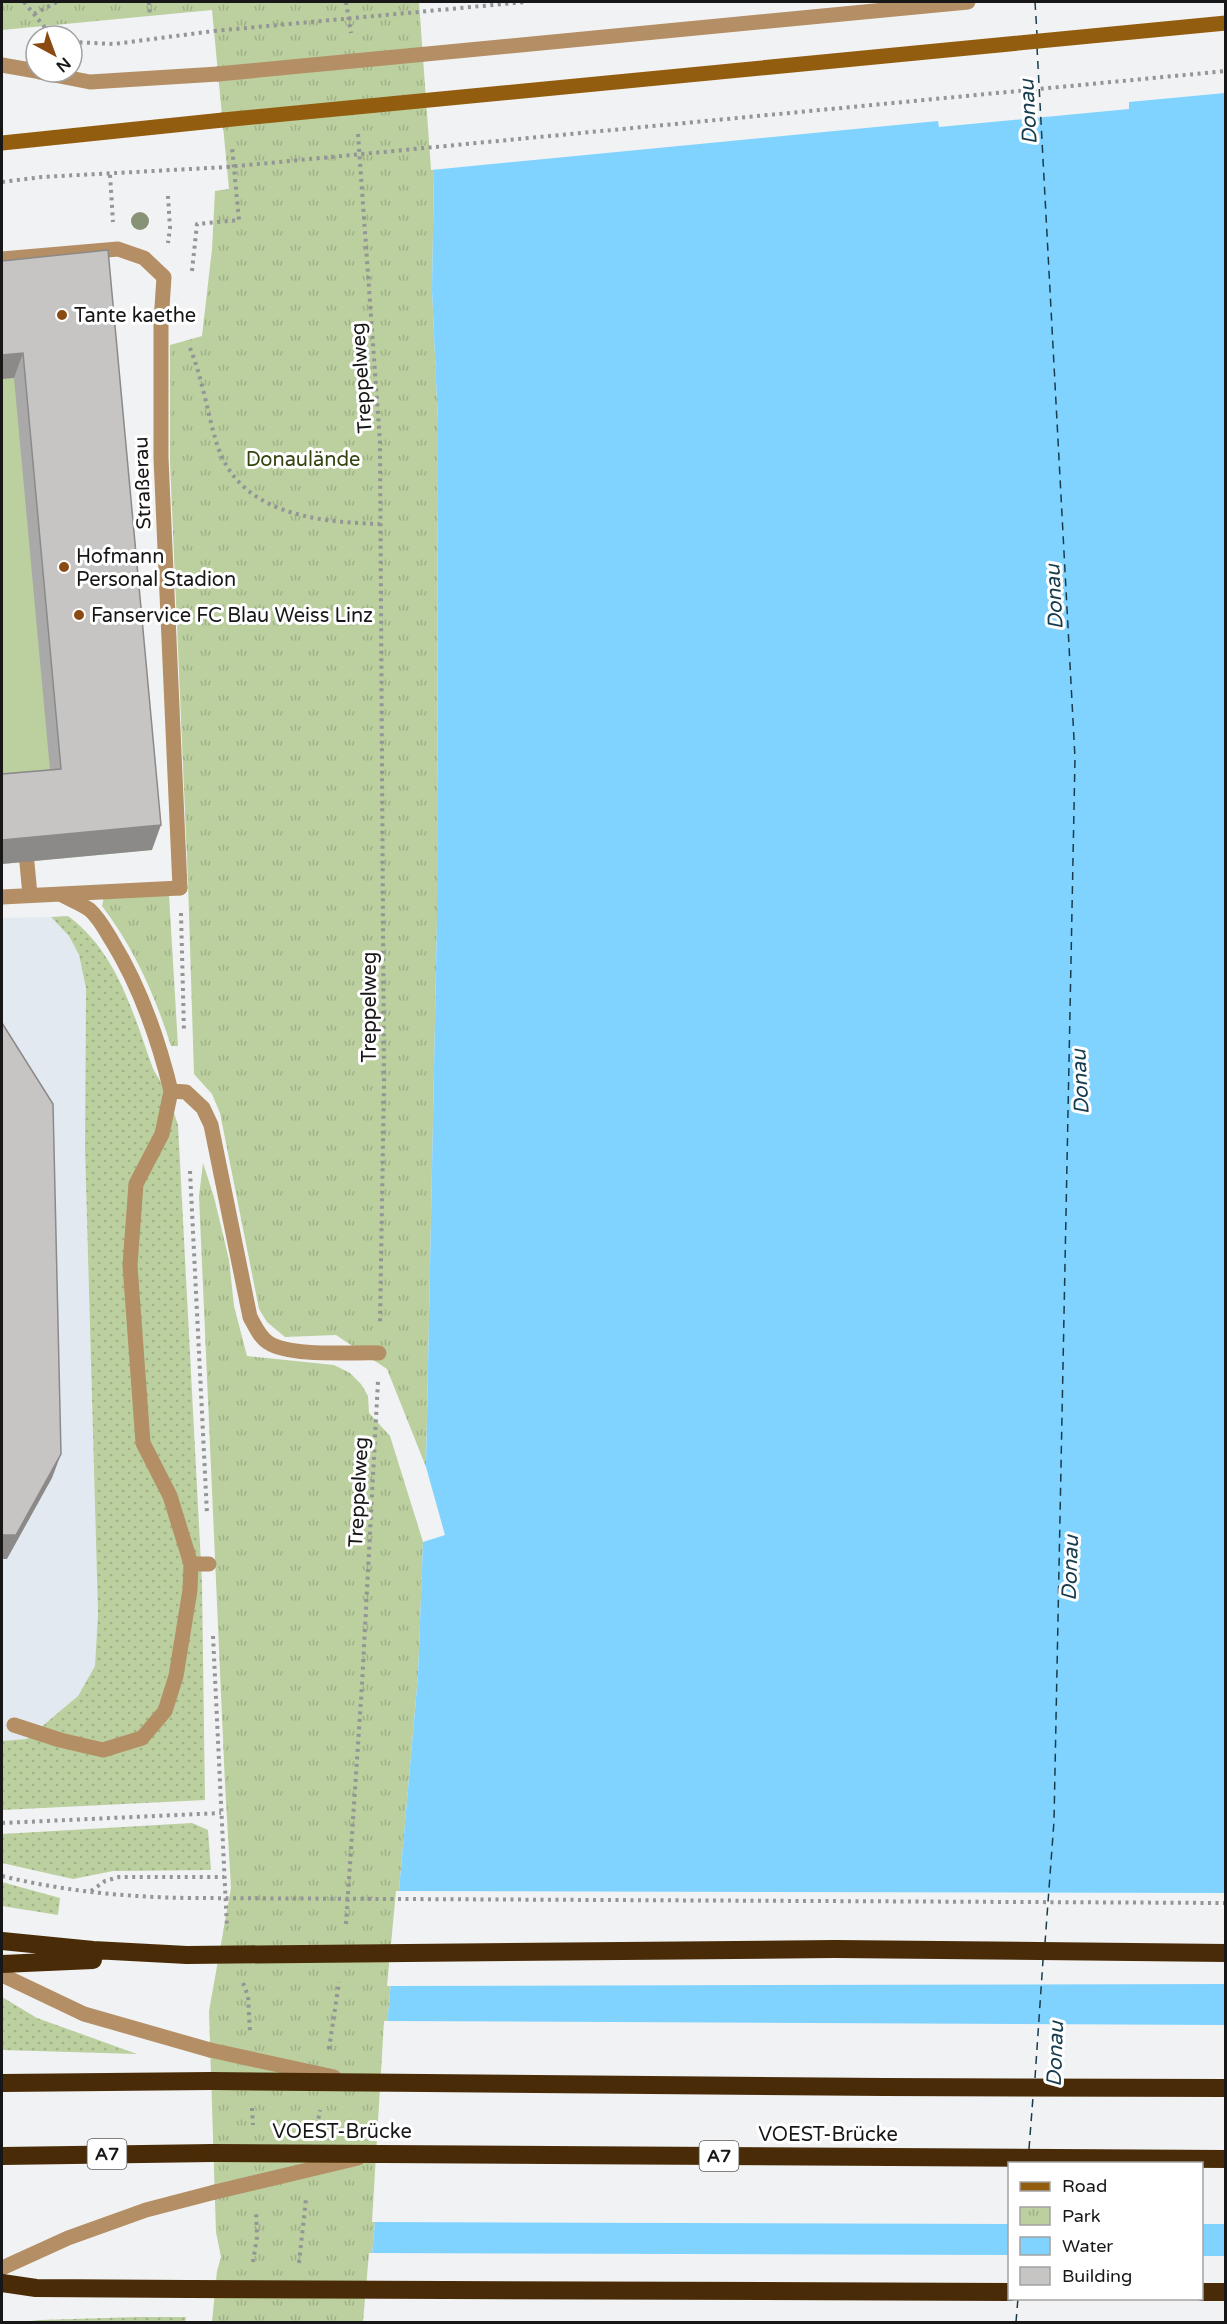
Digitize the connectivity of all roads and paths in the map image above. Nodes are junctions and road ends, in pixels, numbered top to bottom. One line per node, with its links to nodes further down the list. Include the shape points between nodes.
1 (24, 2): 7 (path)
2 (57, 2): 7 (path)
3 (149, 2): 8 (path)
4 (346, 2): 11 (path)
5 (525, 2): 12 (path, bridge, via 114,44)
6 (968, 2): 16 (street, bridge, via 218,74)
7 (34, 14): 10 (path)
8 (150, 16)
9 (1226, 23): 18 (main road, bridge)
10 (44, 24)
11 (352, 42)
12 (84, 43)
13 (2, 65): 14 (street)
14 (24, 69)
15 (1226, 72): 19 (path, bridge)
16 (84, 81)
17 (357, 124): 28 (path, Treppelweg, via 378,404)
18 (2, 143)
19 (110, 175): 20 (path); 24 (path)
20 (2, 182)
21 (168, 196): 26 (path, via 170,228)
22 (239, 220): 23 (path)
23 (197, 224)
24 (114, 233)
25 (2, 260): 26 (street, via 118,249 144,258)
26 (164, 277): 27 (street, Straßerau)
27 (160, 322): 28 (path, via 175,329 190,349 216,444 227,469 244,489 291,513 326,521); 30 (street, Straßerau, via 162,481)
28 (380, 524): 37 (path, Treppelweg, via 384,1082)
29 (24, 826): 32 (street)
30 (180, 888): 31 (street); 34 (path)
31 (62, 895): 32 (street); 35 (street, via 91,911 118,952 159,1043)
32 (30, 896): 33 (street)
33 (2, 897)
34 (184, 1035)
35 (171, 1091): 37 (street, via 186,1092 203,1108 212,1125 250,1317 257,1330 267,1342 282,1349); 39 (street, via 162,1134 136,1184 130,1265 143,1443 170,1496)
36 (190, 1163): 38 (path)
37 (380, 1353): 48 (path, Treppelweg)
38 (207, 1517)
39 (191, 1564): 40 (street); 42 (street, via 176,1676 165,1711 142,1738 103,1750)
40 (209, 1564)
41 (213, 1635): 43 (path)
42 (14, 1725)
43 (221, 1813): 44 (path); 46 (path, via 224,1877 119,1877 105,1881)
44 (2, 1823)
45 (2, 1876): 46 (path)
46 (91, 1892): 47 (path, bridge, via 188,1898)
47 (1226, 1903)
48 (345, 1929)
49 (2, 1941): 51 (highway)
50 (1226, 1953): 51 (highway, bridge, via 836,1949)
51 (187, 1955): 52 (highway)
52 (2, 1964)
53 (340, 1972): 55 (path)
54 (2, 1975): 56 (street, bridge, via 84,2014 210,2050)
55 (328, 2059)
56 (360, 2082): 57 (highway, bridge); 58 (highway, bridge)
57 (2, 2084)
58 (1226, 2088)
59 (320, 2105): 60 (path)
60 (317, 2128)
61 (378, 2154): 62 (highway, VOEST-Brücke / A7, bridge); 63 (highway, VOEST-Brücke / A7, bridge); 66 (street, bridge, via 135,2214)
62 (2, 2156)
63 (1226, 2159)
64 (306, 2197): 65 (path)
65 (303, 2220)
66 (2, 2268)
67 (2, 2283): 68 (highway)
68 (36, 2288): 69 (highway, bridge); 72 (highway)
69 (1008, 2292)
70 (1203, 2292): 71 (highway)
71 (1226, 2292)
72 (2, 2295)

